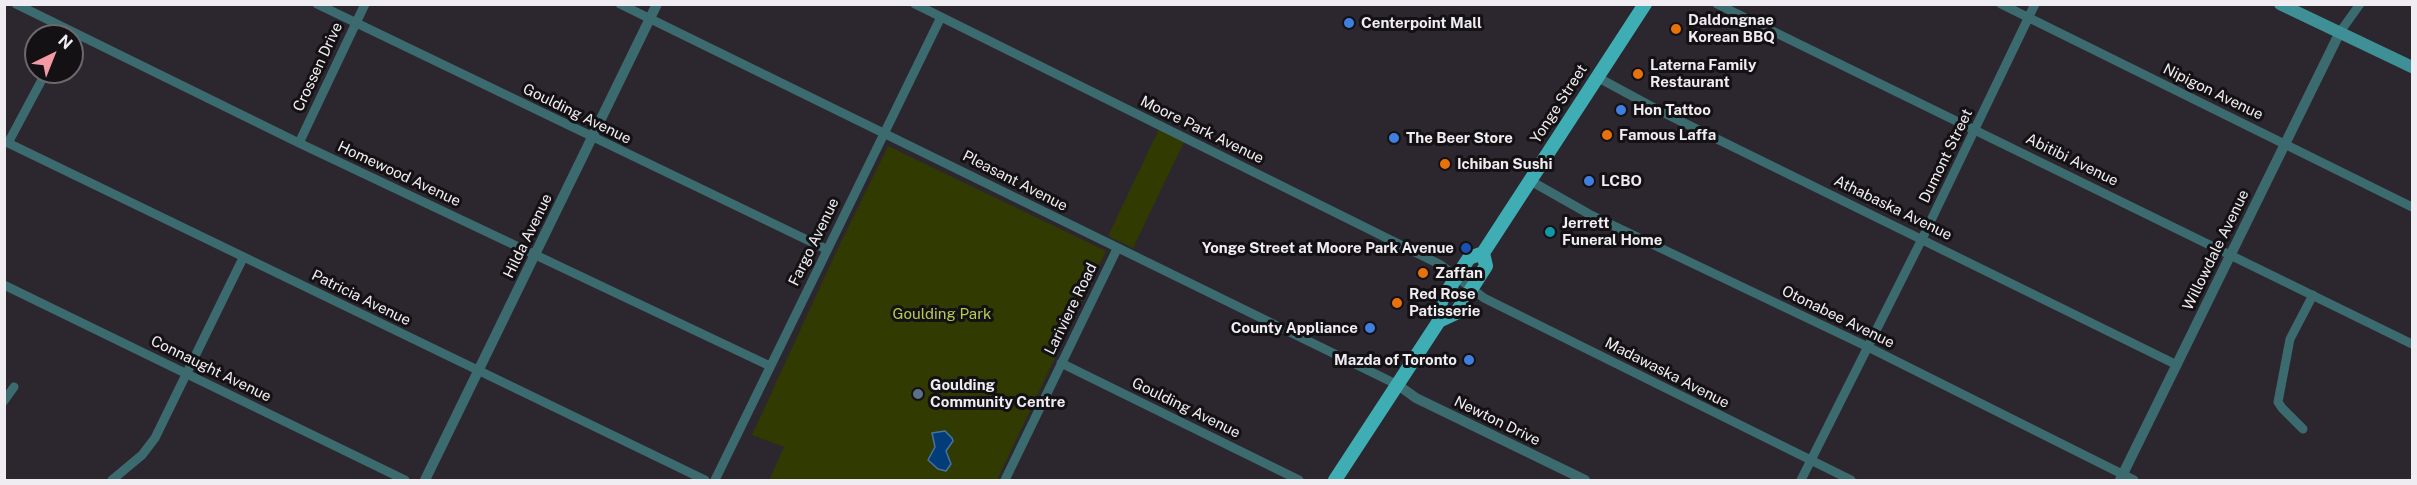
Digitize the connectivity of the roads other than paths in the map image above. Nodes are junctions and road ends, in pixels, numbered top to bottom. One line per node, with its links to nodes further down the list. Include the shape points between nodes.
1 (16, 4): 16 (street, Homewood Avenue)
2 (316, 4): 17 (street, Goulding Avenue)
3 (365, 4): 17 (street, Crossen Drive)
4 (620, 4): 15 (street, Pleasant Avenue)
5 (657, 4): 15 (street, Hilda Avenue)
6 (915, 4): 13 (street, Moore Park Avenue)
7 (1645, 4): 21 (main road, Yonge Street)
8 (1717, 4): 23 (street, Abitibi Avenue)
9 (2001, 4): 14 (street, Nipigon Avenue)
10 (2035, 4): 14 (street, Dumont Street)
11 (2280, 4): 18 (main road)
12 (2360, 4): 18 (street)
13 (941, 17): 24 (street, Fargo Avenue); 38 (street, Moore Park Avenue, via 1441,265)
14 (2028, 18): 23 (street, Dumont Street); 28 (street, Nipigon Avenue)
15 (650, 20): 24 (street, Pleasant Avenue); 25 (street, Hilda Avenue)
16 (50, 24)
17 (356, 24): 25 (street, Goulding Avenue); 27 (street, Crossen Drive)
18 (2340, 32): 20 (main road); 28 (street, Willowdale Avenue)
19 (84, 41): 27 (street, Homewood Avenue)
20 (2412, 67)
21 (1597, 77): 29 (main road, Yonge Street); 31 (street, Athabaska Avenue)
22 (39, 84): 26 (street)
23 (1976, 129): 31 (street, Dumont Street); 35 (street, Abitibi Avenue)
24 (884, 133): 32 (street, Fargo Avenue); 33 (street, Pleasant Avenue)
25 (593, 139): 32 (street, Goulding Avenue); 36 (street, Hilda Avenue)
26 (6, 142): 37 (street, Patricia Avenue)
27 (299, 143): 36 (street, Homewood Avenue)
28 (2283, 144): 30 (street, Nipigon Avenue); 35 (street, Willowdale Avenue)
29 (1529, 180): 34 (main road, Yonge Street); 44 (street, Otonabee Avenue, via 1589,214)
30 (2412, 207)
31 (1922, 239): 44 (street, Dumont Street); 46 (street, Athabaska Avenue)
32 (826, 249): 47 (street, Fargo Avenue)
33 (1117, 249): 45 (street, Lariviere Road); 50 (street, Pleasant Avenue)
34 (1483, 254): 38 (main road, Yonge Street, via 1469,258); 40 (main road, Yonge Street, via 1486,266)
35 (2230, 254): 41 (street, Abitibi Avenue); 46 (street, Willowdale Avenue)
36 (536, 256): 47 (street, Homewood Avenue); 48 (street, Hilda Avenue)
37 (243, 258): 48 (street, Patricia Avenue); 49 (street)
38 (1456, 278): 40 (street, Moore Park Avenue); 42 (main road, Yonge Street, via 1441,301)
39 (4, 285): 49 (street, Connaught Avenue)
40 (1472, 289): 42 (main road, Yonge Street, via 1456,313); 54 (street, Madawaska Avenue)
41 (2313, 295): 43 (street, Abitibi Avenue); 53 (street, via 2290,339 2279,387 2278,402)
42 (1439, 321): 50 (main road, Yonge Street)
43 (2412, 344)
44 (1868, 347): 54 (street, Dumont Street); 55 (street, Otonabee Avenue)
45 (1060, 363): 61 (street, Lariviere Road); 62 (street, Goulding Avenue)
46 (2177, 365): 55 (street, Willowdale Avenue)
47 (770, 366): 60 (street, Fargo Avenue)
48 (478, 370): 58 (street, Hilda Avenue); 59 (street, Patricia Avenue)
49 (187, 374): 56 (street, via 151,444); 57 (street, Connaught Avenue)
50 (1398, 385): 63 (main road, Yonge Street); 64 (street, Newton Drive, via 1416,398)
51 (14, 387): 52 (street)
52 (4, 401)
53 (2303, 429)
54 (1810, 461): 65 (street, Dumont Street); 66 (street, Madawaska Avenue)
55 (2121, 478): 67 (street, Otonabee Avenue)
56 (117, 479)
57 (405, 480)
58 (425, 480)
59 (705, 480)
60 (716, 480)
61 (1005, 480)
62 (1299, 480)
63 (1335, 480)
64 (1585, 480)
65 (1801, 480)
66 (1851, 480)
67 (2134, 480)

